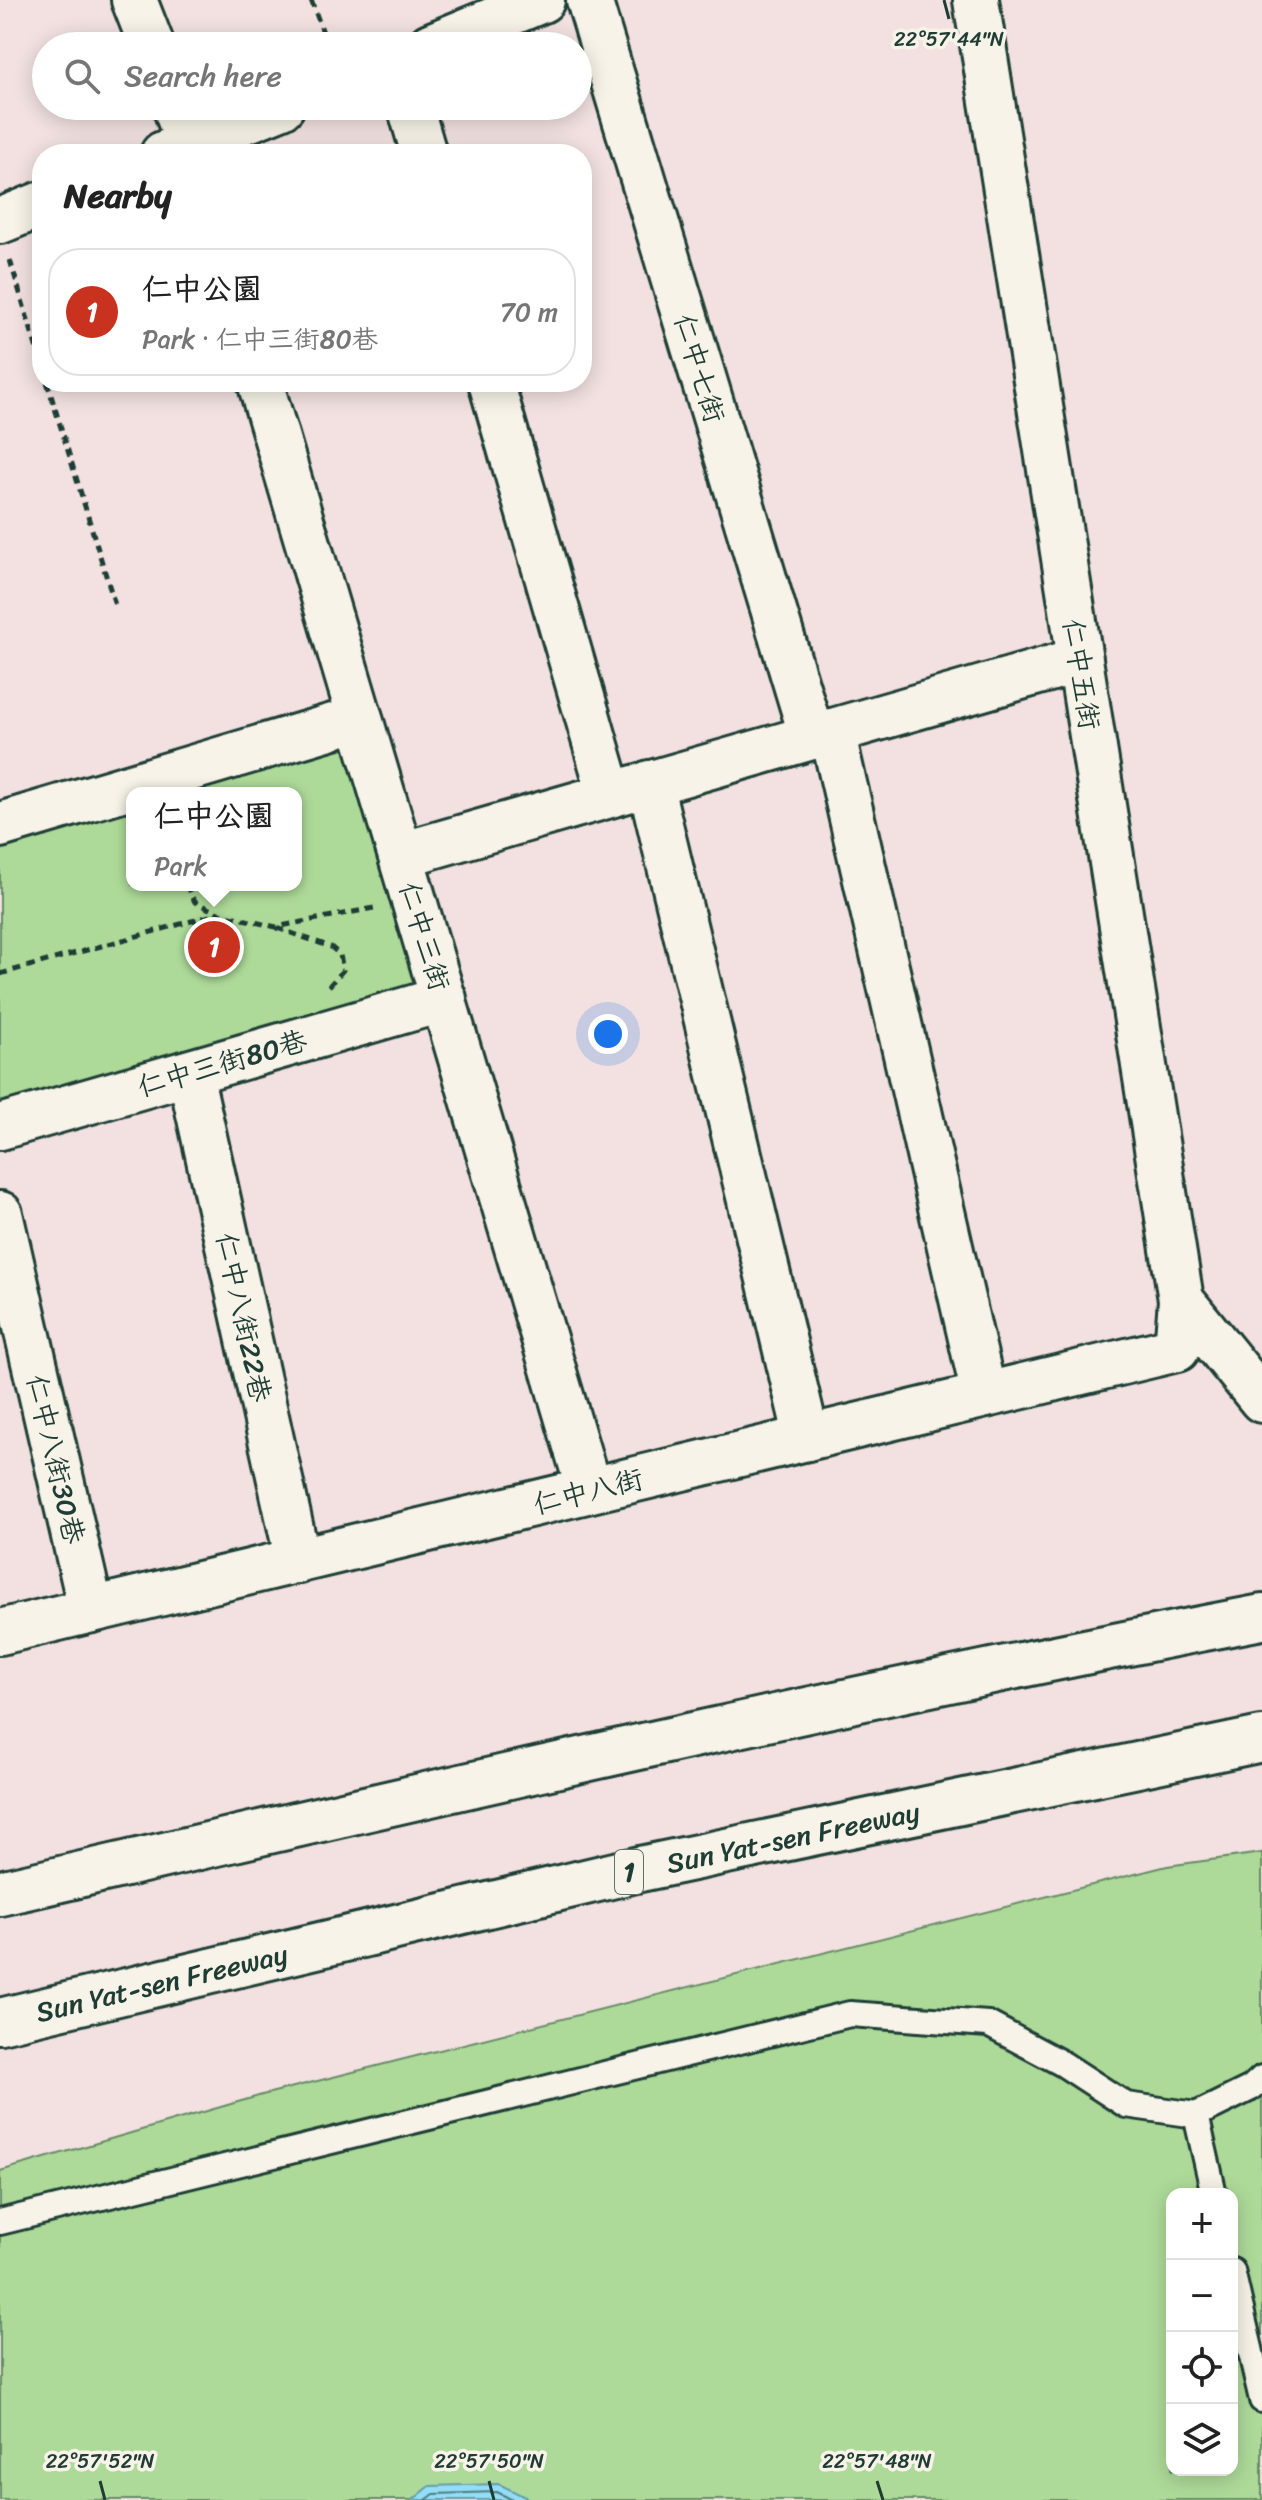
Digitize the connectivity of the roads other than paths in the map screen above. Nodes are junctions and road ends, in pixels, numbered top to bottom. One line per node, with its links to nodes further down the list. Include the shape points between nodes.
1 (134, 0): 5 (main road)
2 (542, 0): 6 (main road)
3 (589, 0): 17 (main road, 仁中七街)
4 (976, 0): 15 (main road, 仁中五街)
5 (147, 32)
6 (464, 32)
7 (239, 120): 9 (main road)
8 (414, 120): 10 (main road)
9 (180, 139)
10 (421, 144)
11 (32, 213): 12 (main road)
12 (4, 238)
13 (263, 392): 16 (main road, 仁中三街)
14 (494, 392): 20 (main road)
15 (1080, 660): 17 (main road); 27 (main road, 仁中五街)
16 (360, 718): 18 (main road); 22 (main road, 仁中三街)
17 (822, 734): 20 (main road); 29 (main road, 仁中七街)
18 (128, 787)
19 (126, 788): 21 (main road)
20 (630, 789): 22 (main road); 31 (main road)
21 (0, 825)
22 (407, 875): 23 (main road, 仁中三街)
23 (444, 999): 24 (main road, 仁中三街80巷); 32 (main road, 仁中三街)
24 (190, 1073): 25 (main road, 仁中三街80巷); 33 (main road, 仁中八街22巷)
25 (0, 1127)
26 (0, 1214): 34 (main road, 仁中八街30巷)
27 (1181, 1300): 28 (main road, 仁中五街); 30 (main road)
28 (1177, 1349): 29 (main road, 仁中八街)
29 (984, 1395): 31 (main road, 仁中八街)
30 (1262, 1400)
31 (807, 1438): 32 (main road, 仁中八街)
32 (589, 1490): 33 (main road, 仁中八街)
33 (298, 1561): 34 (main road, 仁中八街)
34 (91, 1610): 36 (main road, 仁中八街)
35 (1262, 1617): 38 (main road, via 627,1749)
36 (0, 1632)
37 (1262, 1739): 39 (main road, Sun Yat-sen Freeway / 1, via 640,1869)
38 (0, 1893)
39 (0, 2021)
40 (1262, 2078): 41 (lane)
41 (1196, 2115): 42 (lane); 43 (lane, via 1126,2105 988,2024 850,2014)
42 (1213, 2188)
43 (0, 2222)
44 (1238, 2297): 45 (lane)
45 (1262, 2400)

